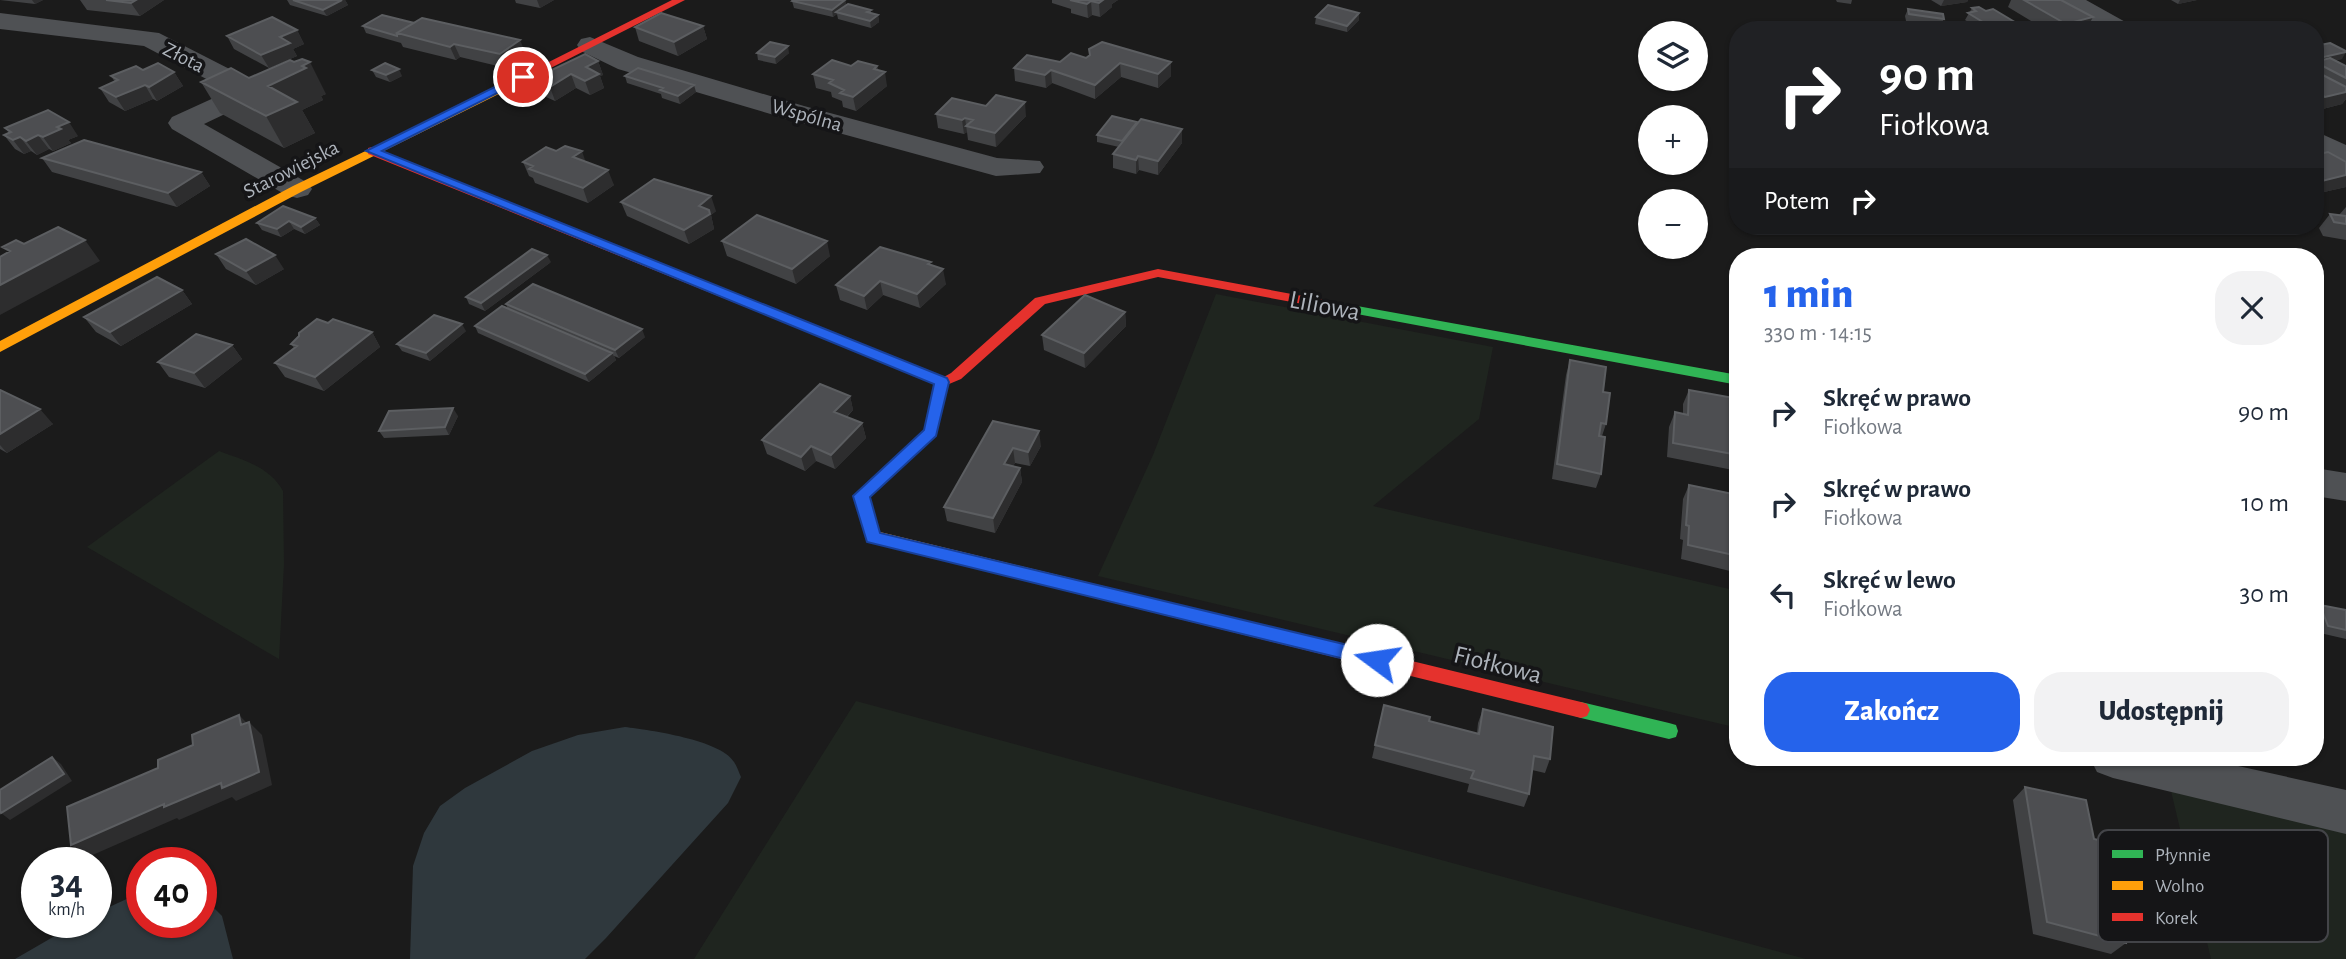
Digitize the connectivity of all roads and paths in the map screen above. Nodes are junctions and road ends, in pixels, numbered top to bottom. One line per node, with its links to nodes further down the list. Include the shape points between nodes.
1 (680, 0): 5 (street, Starowiejska)
2 (2067, 0): 4 (street)
3 (0, 21): 10 (street, Złota, via 150,39 243,87 238,97 182,123)
4 (2104, 21)
5 (590, 45): 7 (street, Starowiejska); 9 (street, Wspólna, via 628,63 794,112 996,167)
6 (2324, 145): 8 (street)
7 (372, 151): 10 (street, Starowiejska); 13 (street)
8 (2346, 157)
9 (1029, 167)
10 (297, 189): 11 (street, Starowiejska)
11 (0, 347)
12 (1729, 378): 13 (street, Liliowa, via 1158,273 1040,301 956,376)
13 (942, 382): 16 (street, Fiołkowa, via 931,432 861,496 873,537)
14 (2324, 483): 15 (street)
15 (2346, 487)
16 (1669, 731)
17 (2147, 766): 18 (street)
18 (2346, 813)

